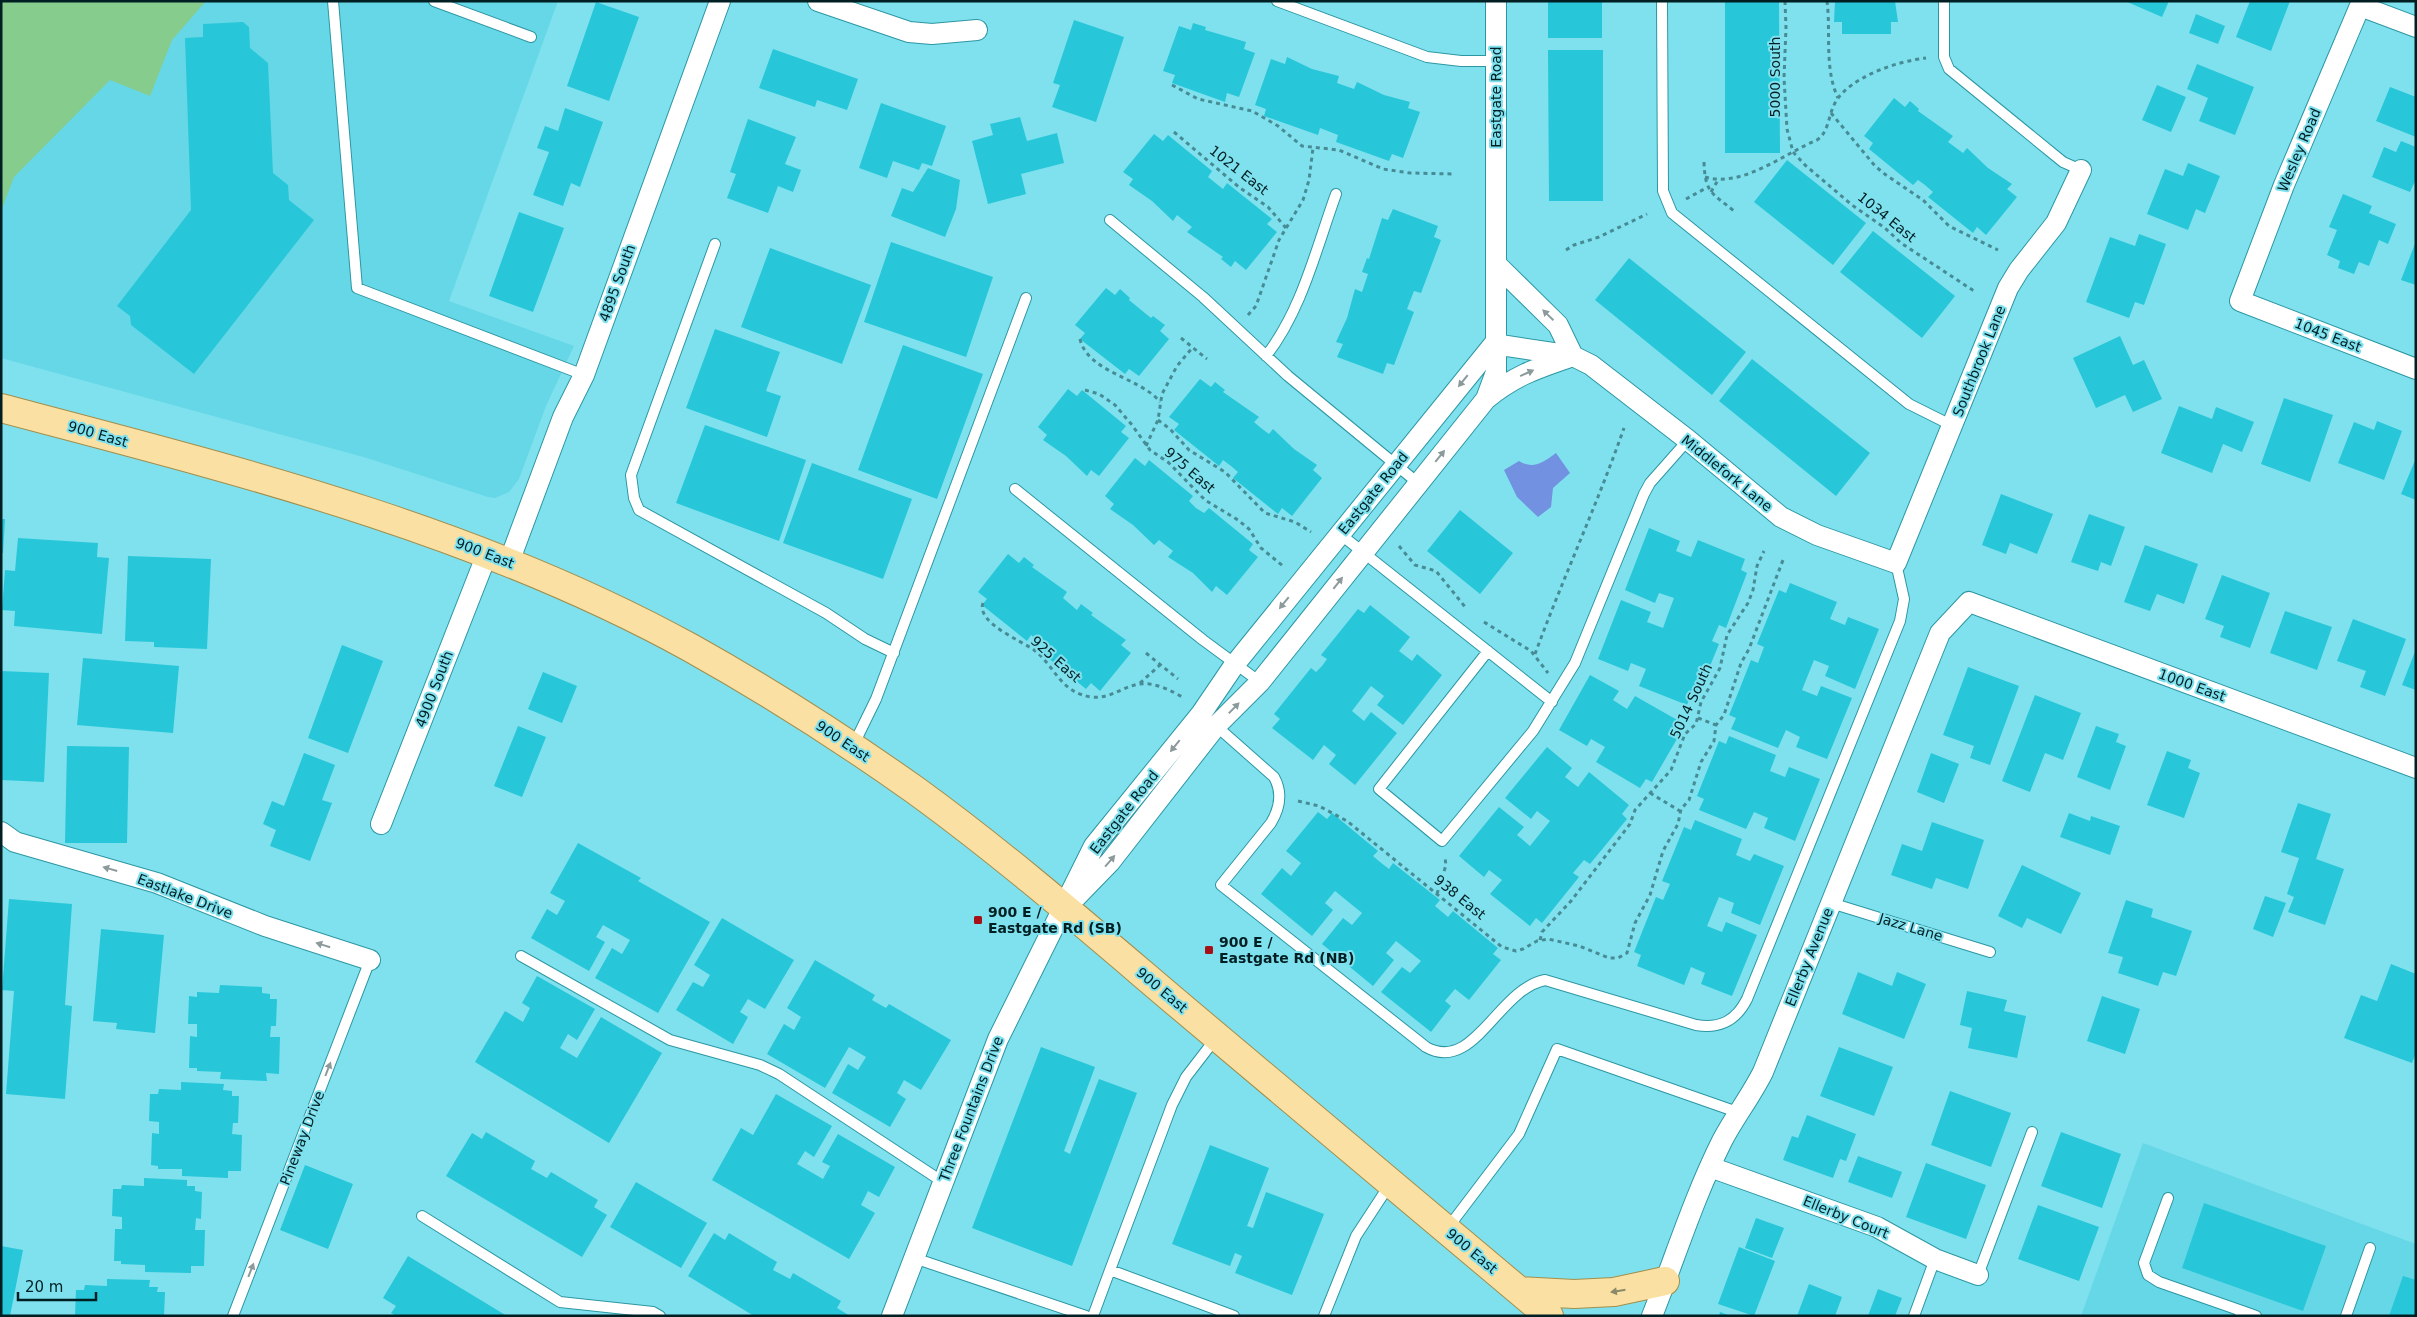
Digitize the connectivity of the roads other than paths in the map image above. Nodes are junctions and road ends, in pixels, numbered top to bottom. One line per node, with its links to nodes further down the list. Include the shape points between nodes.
1 (333, 1): 25 (lane, via 357,288)
2 (434, 1): 12 (lane)
3 (720, 1): 25 (street, 4895 South)
4 (818, 1): 11 (street, via 909,32 932,34)
5 (1277, 1): 13 (lane, via 1427,57)
6 (1496, 1): 13 (street, Eastgate Road)
7 (1662, 1): 28 (lane, via 1663,191 1672,213 1909,404)
8 (1944, 1): 14 (lane, via 1944,57 1949,69 2063,162)
9 (2361, 4): 10 (street); 20 (street, Wesley Road, via 2284,185)
10 (2416, 27)
11 (977, 30)
12 (531, 37)
13 (1496, 61): 18 (street, Eastgate Road)
14 (2081, 170): 28 (street, Southbrook Lane, via 2056,223 2008,288)
15 (1336, 194): 22 (lane, via 1292,315)
16 (1110, 220): 22 (lane, via 1203,297)
17 (715, 244): 39 (lane, via 630,475 634,498 640,510)
18 (1496, 264): 21 (street, Eastgate Road); 23 (street, one-way to 18, via 1558,325)
19 (1026, 298): 39 (lane)
20 (2240, 301): 24 (street, 1045 East)
21 (1494, 344): 23 (street, Middlefork Lane); 26 (street, Eastgate Road, via 1496,372); 30 (street, Eastgate Road, one-way to 30)
22 (1266, 356): 30 (lane)
23 (1573, 356): 26 (street, Eastgate Road, one-way to 23, via 1508,381); 29 (street, Middlefork Lane, via 1591,364)
24 (2416, 369)
25 (584, 375): 35 (street, 4895 South)
26 (1486, 399): 31 (street, Eastgate Road, one-way to 26)
27 (1, 408): 35 (main road, 900 East, via 339,504)
28 (1952, 426): 36 (street, Southbrook Lane)
29 (1688, 440): 36 (street, Middlefork Lane, via 1781,517); 42 (lane, via 1644,494 1575,663)
30 (1396, 465): 31 (lane); 33 (street, Eastgate Road)
31 (1418, 483): 34 (street, Eastgate Road)
32 (1015, 489): 40 (lane)
33 (1340, 534): 34 (lane); 40 (street, Eastgate Road, one-way to 40)
34 (1363, 552): 38 (lane); 41 (street, Eastgate Road, one-way to 34)
35 (498, 558): 44 (main road, 900 East, via 608,606 688,647 771,694); 46 (street, 4900 South)
36 (1896, 563): 43 (lane, via 1904,599 1900,621 1746,999 1732,1019 1718,1026 1696,1025 1546,980 1526,986 1462,1049 1443,1053 1426,1047 1221,885 1276,815 1279,786 1274,777)
37 (1969, 602): 45 (street, 1000 East); 48 (street, Ellerby Avenue, via 1940,633)
38 (1488, 651): 42 (lane); 42 (lane, via 1378,789 1442,841 1534,731)
39 (894, 653): 44 (lane, via 876,700)
40 (1235, 664): 41 (lane); 43 (street, Eastgate Road)
41 (1260, 682): 43 (street, Eastgate Road, one-way to 41)
42 (1552, 702)
43 (1202, 714): 49 (street, Eastgate Road, via 1094,846)
44 (852, 747): 49 (main road, 900 East, via 918,793)
45 (2416, 768)
46 (381, 824)
47 (1, 832): 52 (street, Eastlake Drive, one-way to 47, via 265,926 157,883 15,842)
48 (1831, 903): 50 (lane, Jazz Lane); 54 (street, Ellerby Avenue, via 1763,1072)
49 (1064, 909): 53 (main road, 900 East); 57 (street, Three Fountains Drive, via 998,1039)
50 (1990, 952)
51 (521, 956): 57 (lane, via 670,1040 760,1065 780,1074)
52 (370, 960): 70 (lane, Pineway Drive, one-way to 52)
53 (1218, 1037): 58 (main road, 900 East); 65 (lane, via 1186,1077 1172,1106)
54 (1740, 1113): 56 (street, Ellerby Avenue); 61 (lane, via 1557,1049 1519,1134)
55 (2032, 1132): 66 (lane)
56 (1710, 1167): 64 (street, Ellerby Court, via 1877,1227); 67 (street, Ellerby Avenue)
57 (943, 1182): 63 (street, Three Fountains Drive)
58 (1391, 1184): 61 (main road, 900 East); 76 (lane, via 1356,1236)
59 (2168, 1198): 69 (lane, via 2144,1263 2148,1275)
60 (422, 1216): 71 (lane, via 560,1302 654,1312)
61 (1446, 1229): 68 (main road, 900 East)
62 (2370, 1248): 81 (lane)
63 (914, 1258): 72 (street, Three Fountains Drive); 73 (lane)
64 (1935, 1258): 66 (street, Ellerby Court); 79 (lane)
65 (1110, 1270): 74 (lane); 75 (lane)
66 (1978, 1275)
67 (1665, 1281): 68 (main road, one-way to 68, via 1614,1292); 78 (street, Ellerby Avenue)
68 (1520, 1291): 77 (main road, 900 East)
69 (2241, 1313): 80 (lane)
70 (233, 1316)
71 (660, 1316)
72 (892, 1316)
73 (1086, 1316)
74 (1093, 1316)
75 (1234, 1316)
76 (1324, 1316)
77 (1549, 1316)
78 (1652, 1316)
79 (1914, 1316)
80 (2256, 1316)
81 (2346, 1316)

